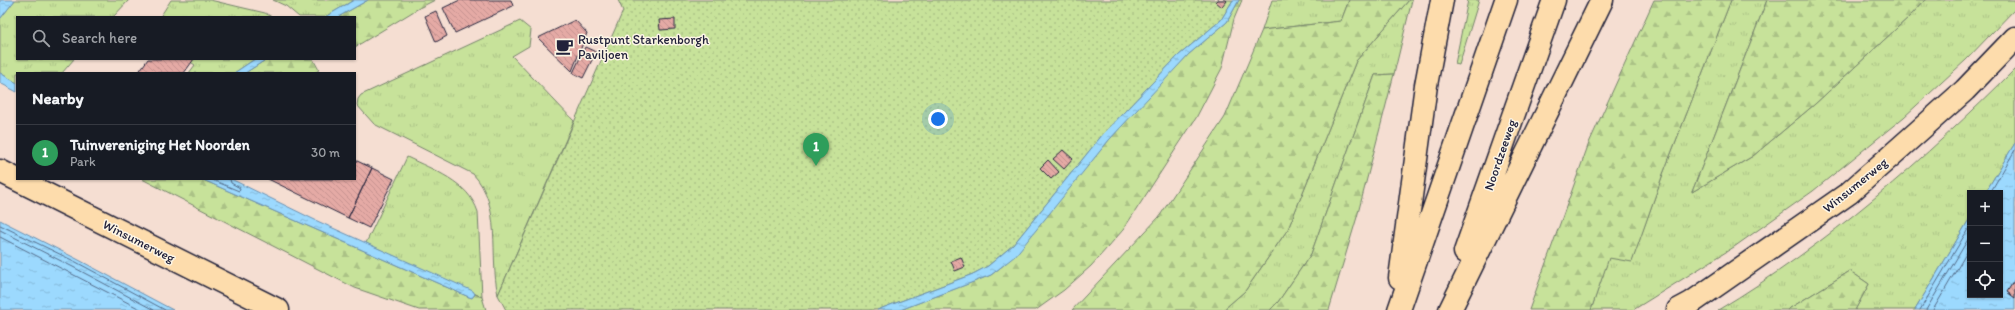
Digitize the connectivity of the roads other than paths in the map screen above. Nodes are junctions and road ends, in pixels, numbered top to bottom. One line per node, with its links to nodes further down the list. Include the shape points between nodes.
1 (1442, 0): 10 (main road, via 1426,85)
2 (1506, 0): 11 (main road)
3 (1554, 0): 12 (main road, Noordzeeweg)
4 (1602, 0): 13 (main road)
5 (2015, 38): 14 (main road, Winsumerweg, via 1965,90 1849,193)
6 (0, 171): 7 (main road, Winsumerweg)
7 (16, 179)
8 (18, 180): 9 (main road, Winsumerweg)
9 (278, 310)
10 (1396, 310)
11 (1399, 310)
12 (1445, 310)
13 (1450, 310)
14 (1678, 310)

